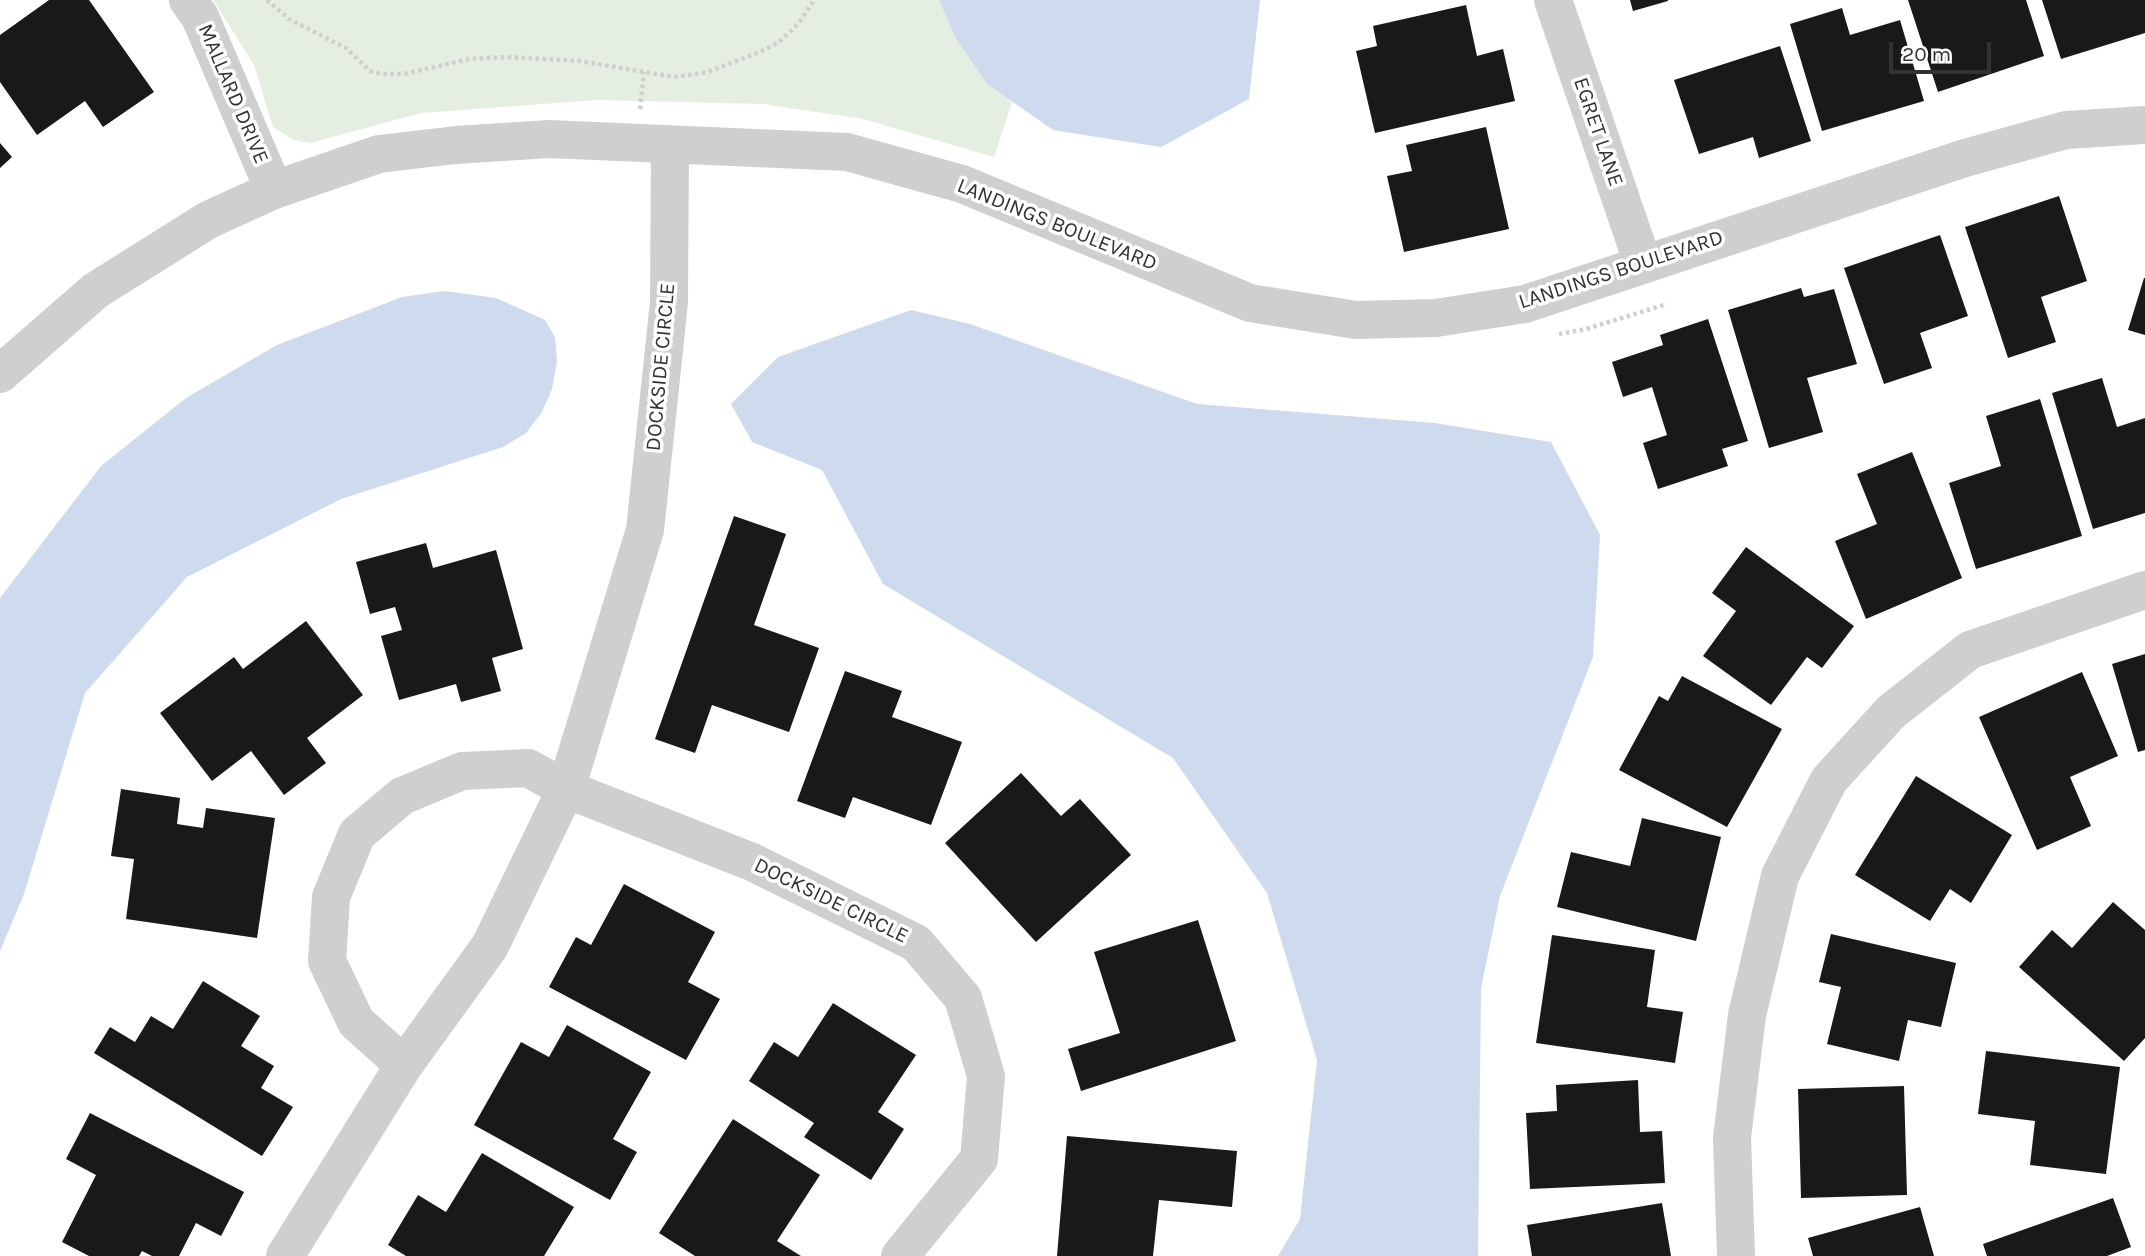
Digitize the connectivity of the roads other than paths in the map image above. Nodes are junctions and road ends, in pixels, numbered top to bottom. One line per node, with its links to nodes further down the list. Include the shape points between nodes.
1 (188, 0): 5 (street, MALLARD DRIVE, via 200,17)
2 (1553, 0): 6 (street, EGRET LANE)
3 (2145, 125): 6 (street, LANDINGS BOULEVARD, via 2066,130 1965,158)
4 (670, 144): 5 (street, LANDINGS BOULEVARD, via 548,139 456,145 379,155); 6 (street, LANDINGS BOULEVARD, via 848,152 962,184 1250,303 1356,320 1437,318 1525,304); 9 (street, DOCKSIDE CIRCLE, via 669,302 645,530)
5 (274, 190): 7 (street, LANDINGS BOULEVARD, via 208,220 94,291)
6 (1643, 264)
7 (0, 374)
8 (2145, 590): 13 (street, via 1970,650 1891,712 1829,779 1780,876 1747,1015 1732,1138)
9 (566, 789): 10 (street, DOCKSIDE CIRCLE, via 490,946); 10 (street, via 528,768 462,771 402,796 357,834 331,897 327,961 356,1022); 12 (street, DOCKSIDE CIRCLE, via 752,862 916,943 963,998 986,1076 979,1160)
10 (404, 1065): 11 (street, DOCKSIDE CIRCLE)
11 (285, 1256)
12 (900, 1256)
13 (1736, 1256)

